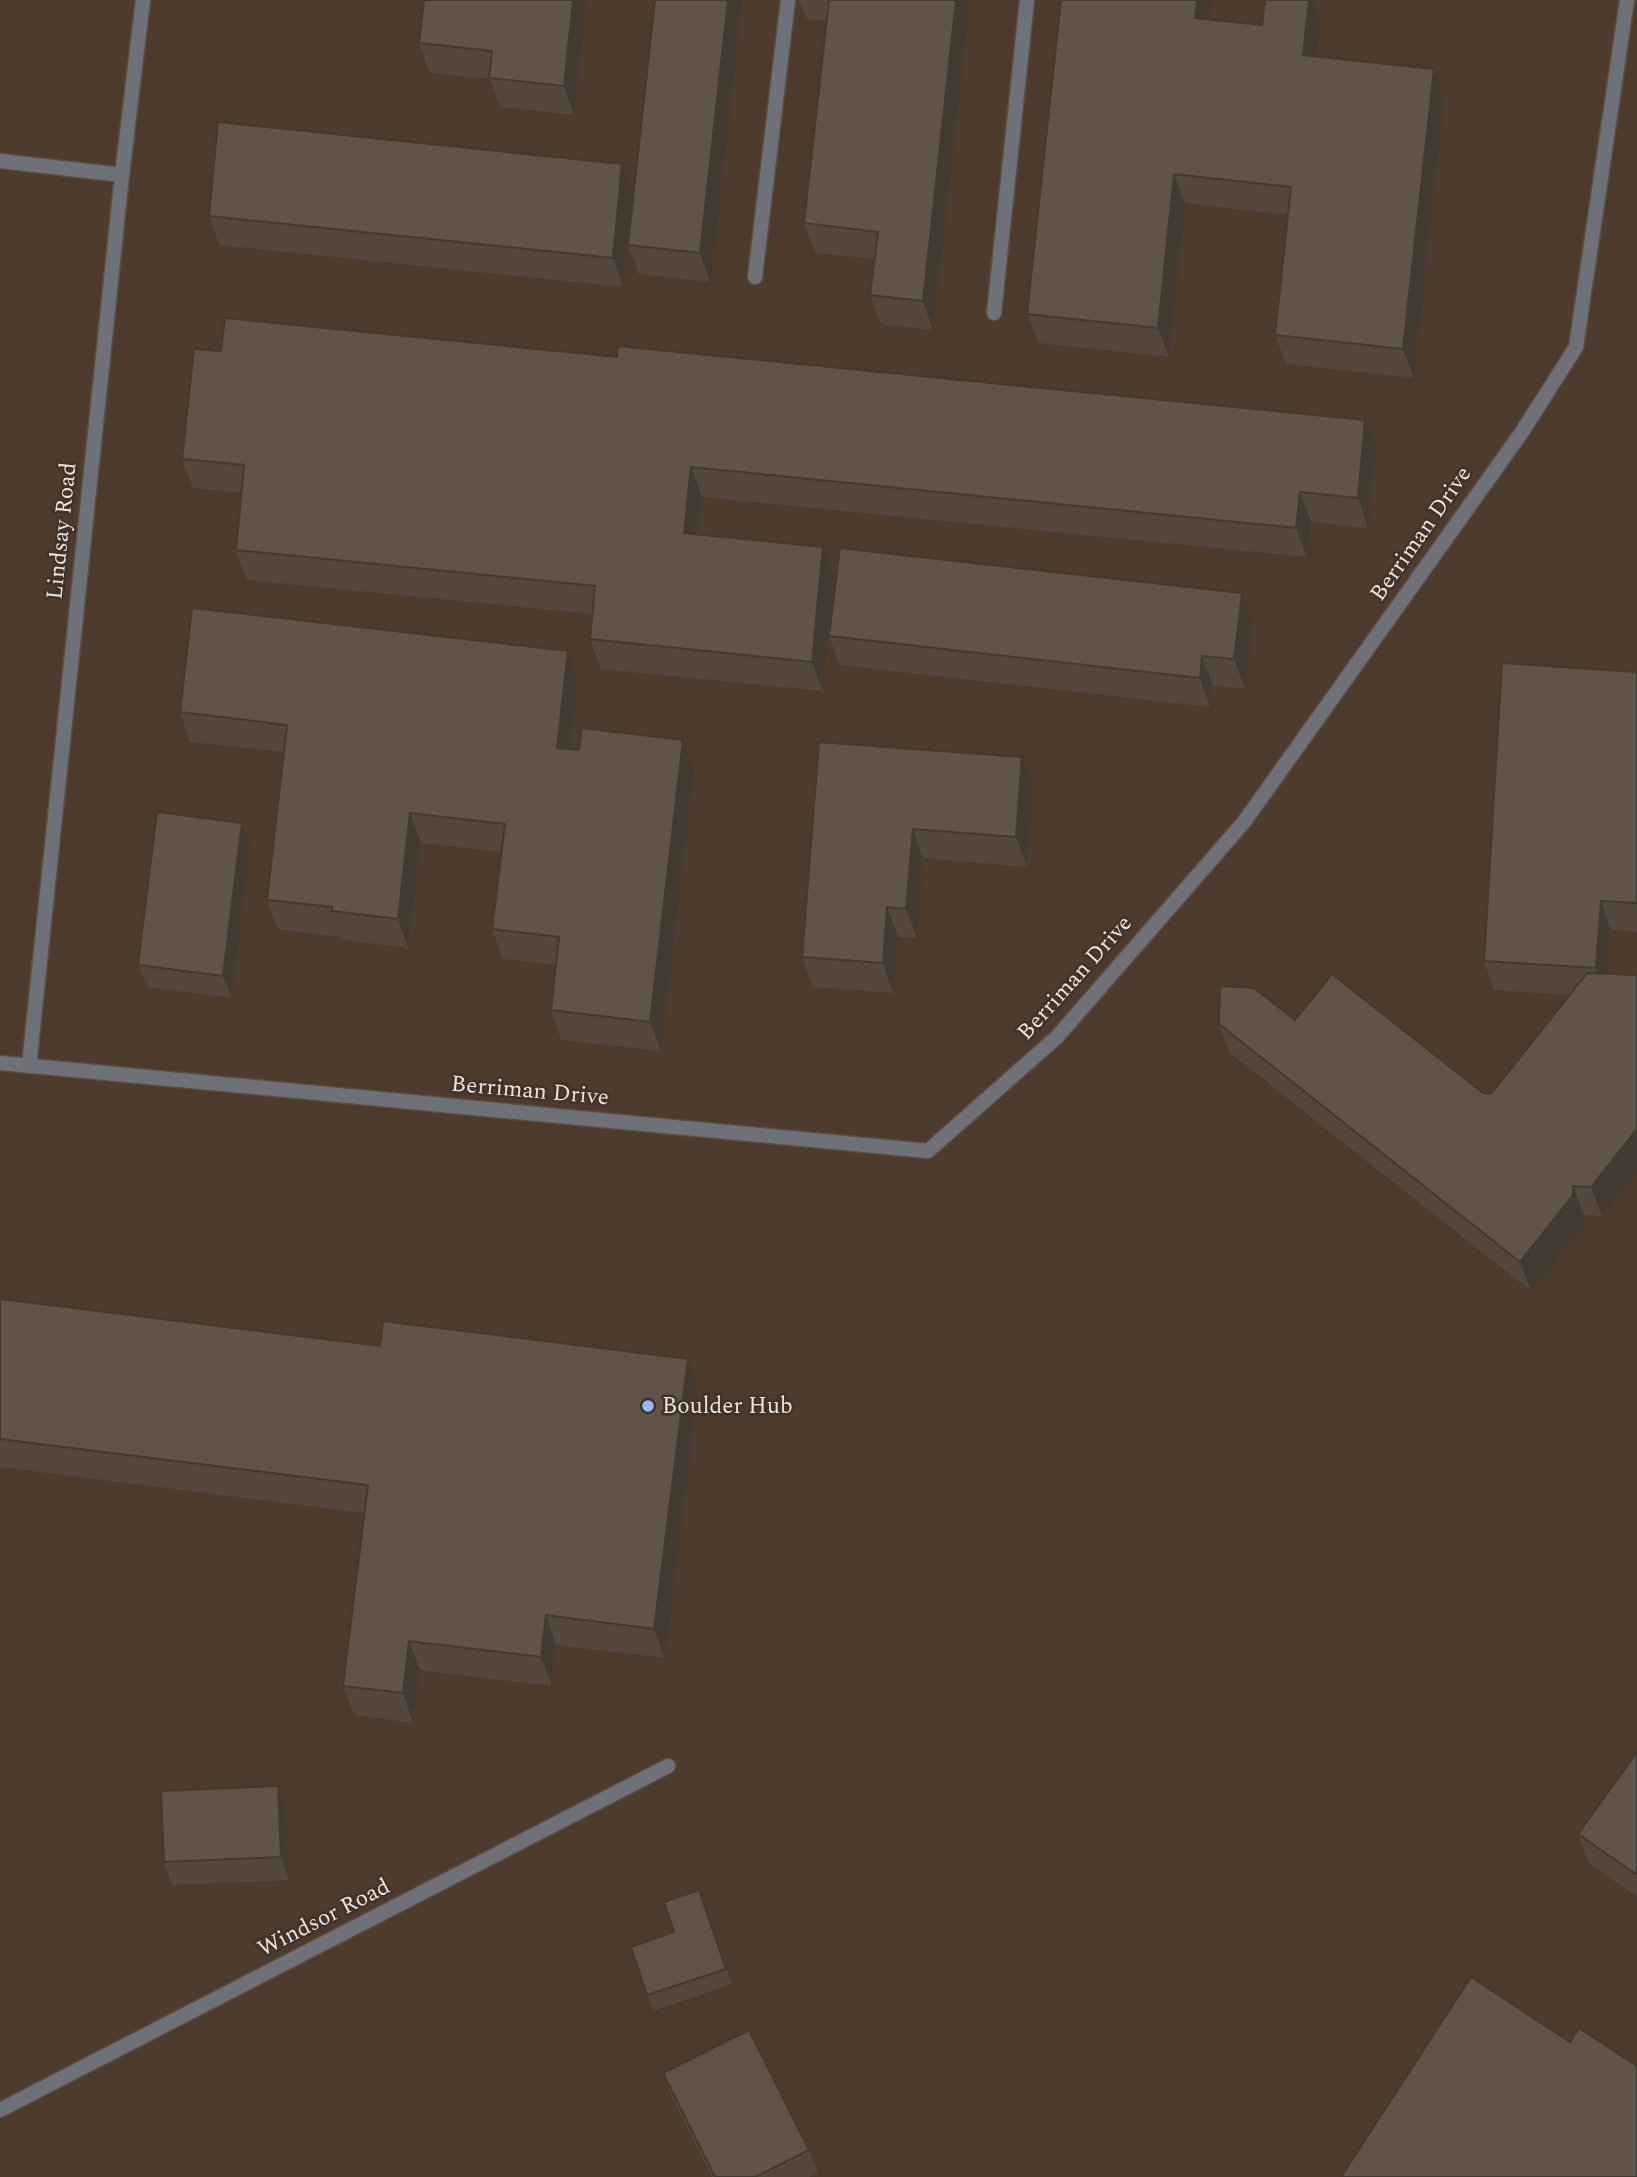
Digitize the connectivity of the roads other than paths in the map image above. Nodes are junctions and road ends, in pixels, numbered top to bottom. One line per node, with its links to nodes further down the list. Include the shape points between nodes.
1 (143, 0): 6 (street, Lindsay Road)
2 (788, 0): 7 (street)
3 (1027, 0): 8 (street)
4 (1628, 0): 10 (street, Berriman Drive, via 1576,347 1522,432 1244,822 1057,1037 928,1151)
5 (0, 161): 6 (street)
6 (122, 175): 10 (street, Lindsay Road)
7 (755, 277)
8 (995, 313)
9 (0, 1063): 10 (street, Berriman Drive)
10 (29, 1066)
11 (668, 1766): 12 (street, Windsor Road)
12 (0, 2110)

